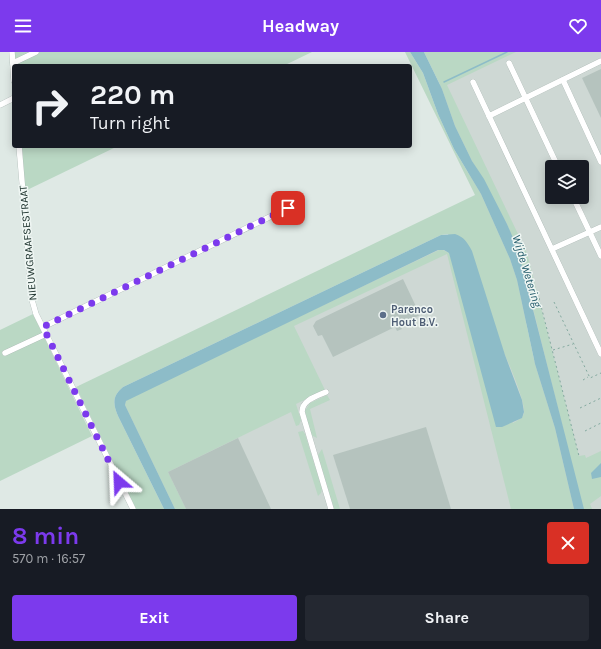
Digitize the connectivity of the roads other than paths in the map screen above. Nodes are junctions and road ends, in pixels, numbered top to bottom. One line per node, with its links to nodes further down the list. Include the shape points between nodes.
1 (12, 52): 5 (street)
2 (36, 52): 5 (street)
3 (601, 61): 6 (street)
4 (508, 62): 8 (street)
5 (13, 63)
6 (562, 80): 8 (street); 14 (street)
7 (473, 82): 11 (street)
8 (525, 98): 11 (street); 13 (street)
9 (12, 99): 10 (street)
10 (0, 105)
11 (489, 116): 19 (street)
12 (19, 148): 21 (street, NIEUWGRAAFSESTRAAT, via 32,300)
13 (555, 160)
14 (601, 162)
15 (576, 204): 18 (street)
16 (288, 208): 21 (street)
17 (601, 227): 18 (street)
18 (589, 232): 19 (street); 20 (street)
19 (552, 249): 24 (street)
20 (601, 256)
21 (43, 327): 22 (street, NIEUWGRAAFSESTRAAT)
22 (46, 334): 23 (street); 26 (street, NIEUWGRAAFSESTRAAT)
23 (5, 353)
24 (601, 354)
25 (326, 392): 27 (street, via 306,402 302,412)
26 (133, 509)
27 (331, 509)

